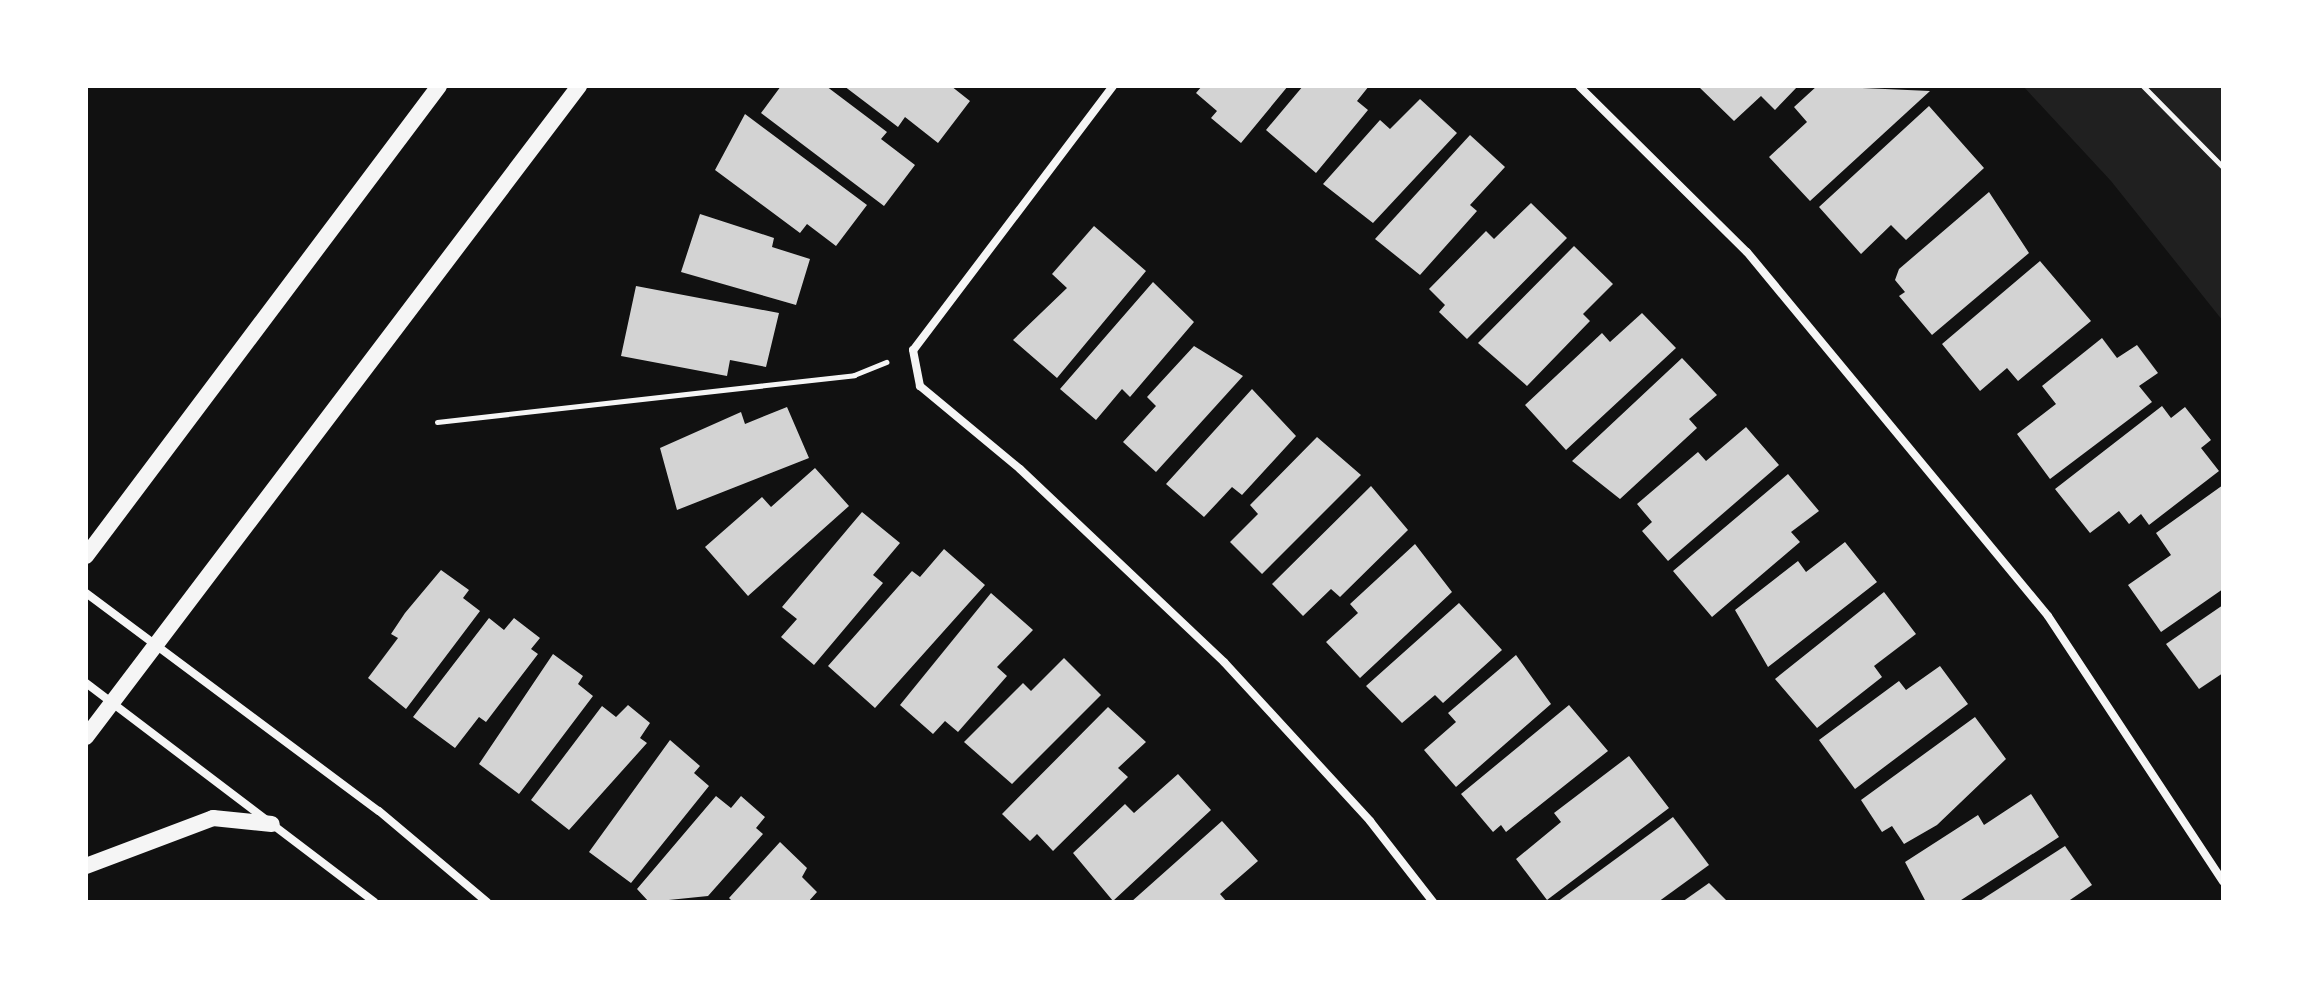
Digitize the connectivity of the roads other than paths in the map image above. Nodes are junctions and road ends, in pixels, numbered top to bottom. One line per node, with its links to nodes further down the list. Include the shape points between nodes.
1 (439, 86): 5 (main road)
2 (579, 86): 7 (main road)
3 (1113, 86): 16 (street, via 913,350 920,386 1020,469 1224,662 1370,821)
4 (1579, 86): 13 (street, via 1747,252 2038,604)
5 (86, 556)
6 (86, 593): 7 (street)
7 (157, 645): 9 (main road); 15 (street)
8 (86, 683): 9 (street)
9 (112, 702): 10 (main road); 11 (street)
10 (86, 737)
11 (272, 824): 12 (main road, via 213,818); 14 (street)
12 (86, 866)
13 (2223, 881)
14 (374, 902)
15 (487, 902)
16 (1433, 902)

